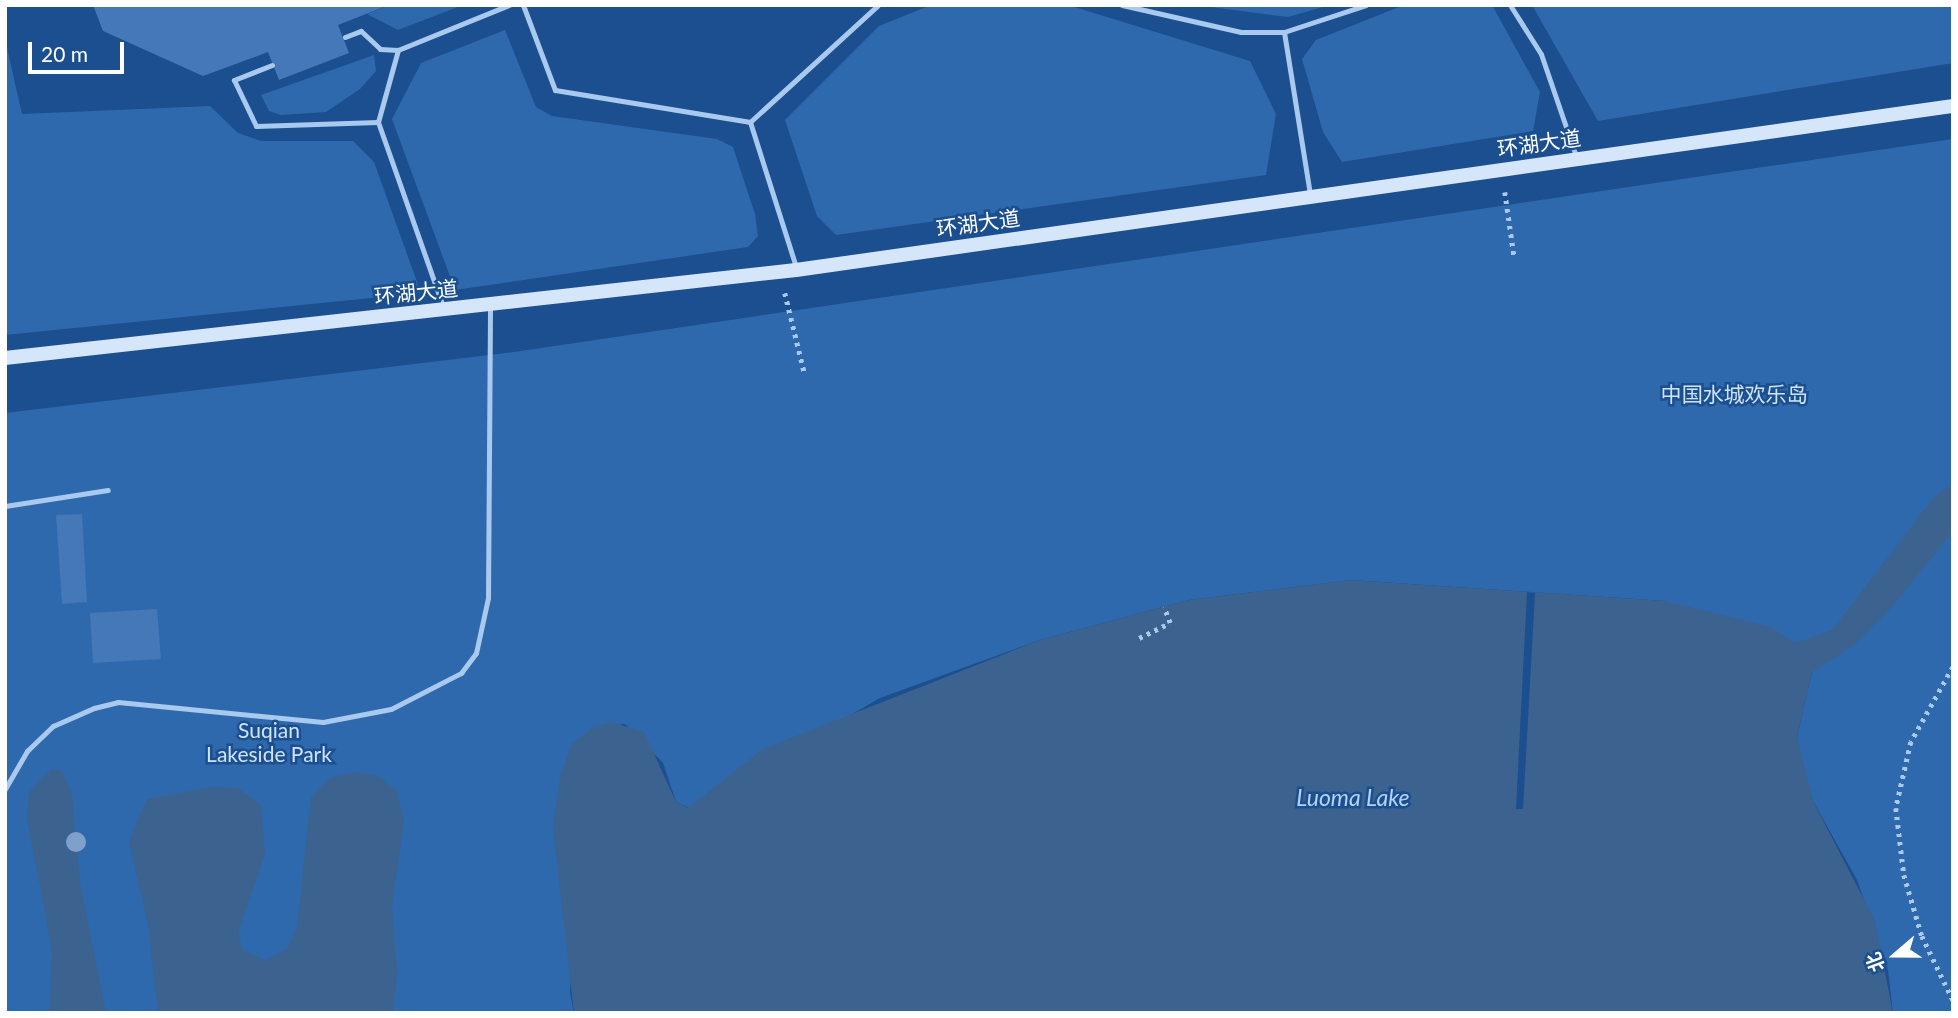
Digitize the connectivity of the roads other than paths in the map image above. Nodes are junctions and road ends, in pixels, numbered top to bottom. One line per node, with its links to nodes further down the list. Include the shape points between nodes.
1 (509, 5): 9 (lane)
2 (523, 5): 12 (lane, via 555,90)
3 (878, 5): 12 (lane)
4 (1122, 5): 7 (lane, via 1241,32)
5 (1366, 5): 7 (lane)
6 (1510, 5): 14 (lane, via 1541,54)
7 (1284, 32): 15 (lane)
8 (345, 37): 9 (lane, via 361,31 380,49)
9 (398, 50): 13 (lane)
10 (272, 65): 13 (lane, via 233,80 256,126)
11 (1953, 106): 14 (street, 环湖大道)
12 (750, 121): 16 (lane)
13 (378, 122): 18 (lane)
14 (1577, 159): 15 (street, 环湖大道)
15 (1310, 197): 16 (street, 环湖大道)
16 (796, 270): 17 (street, 环湖大道)
17 (490, 305): 18 (street, 环湖大道); 22 (lane, via 488,598 476,653 461,673 390,709 323,722 118,702 94,708 52,726 27,751)
18 (444, 310): 19 (street, 环湖大道)
19 (5, 358)
20 (108, 490): 21 (lane)
21 (5, 506)
22 (5, 789)

